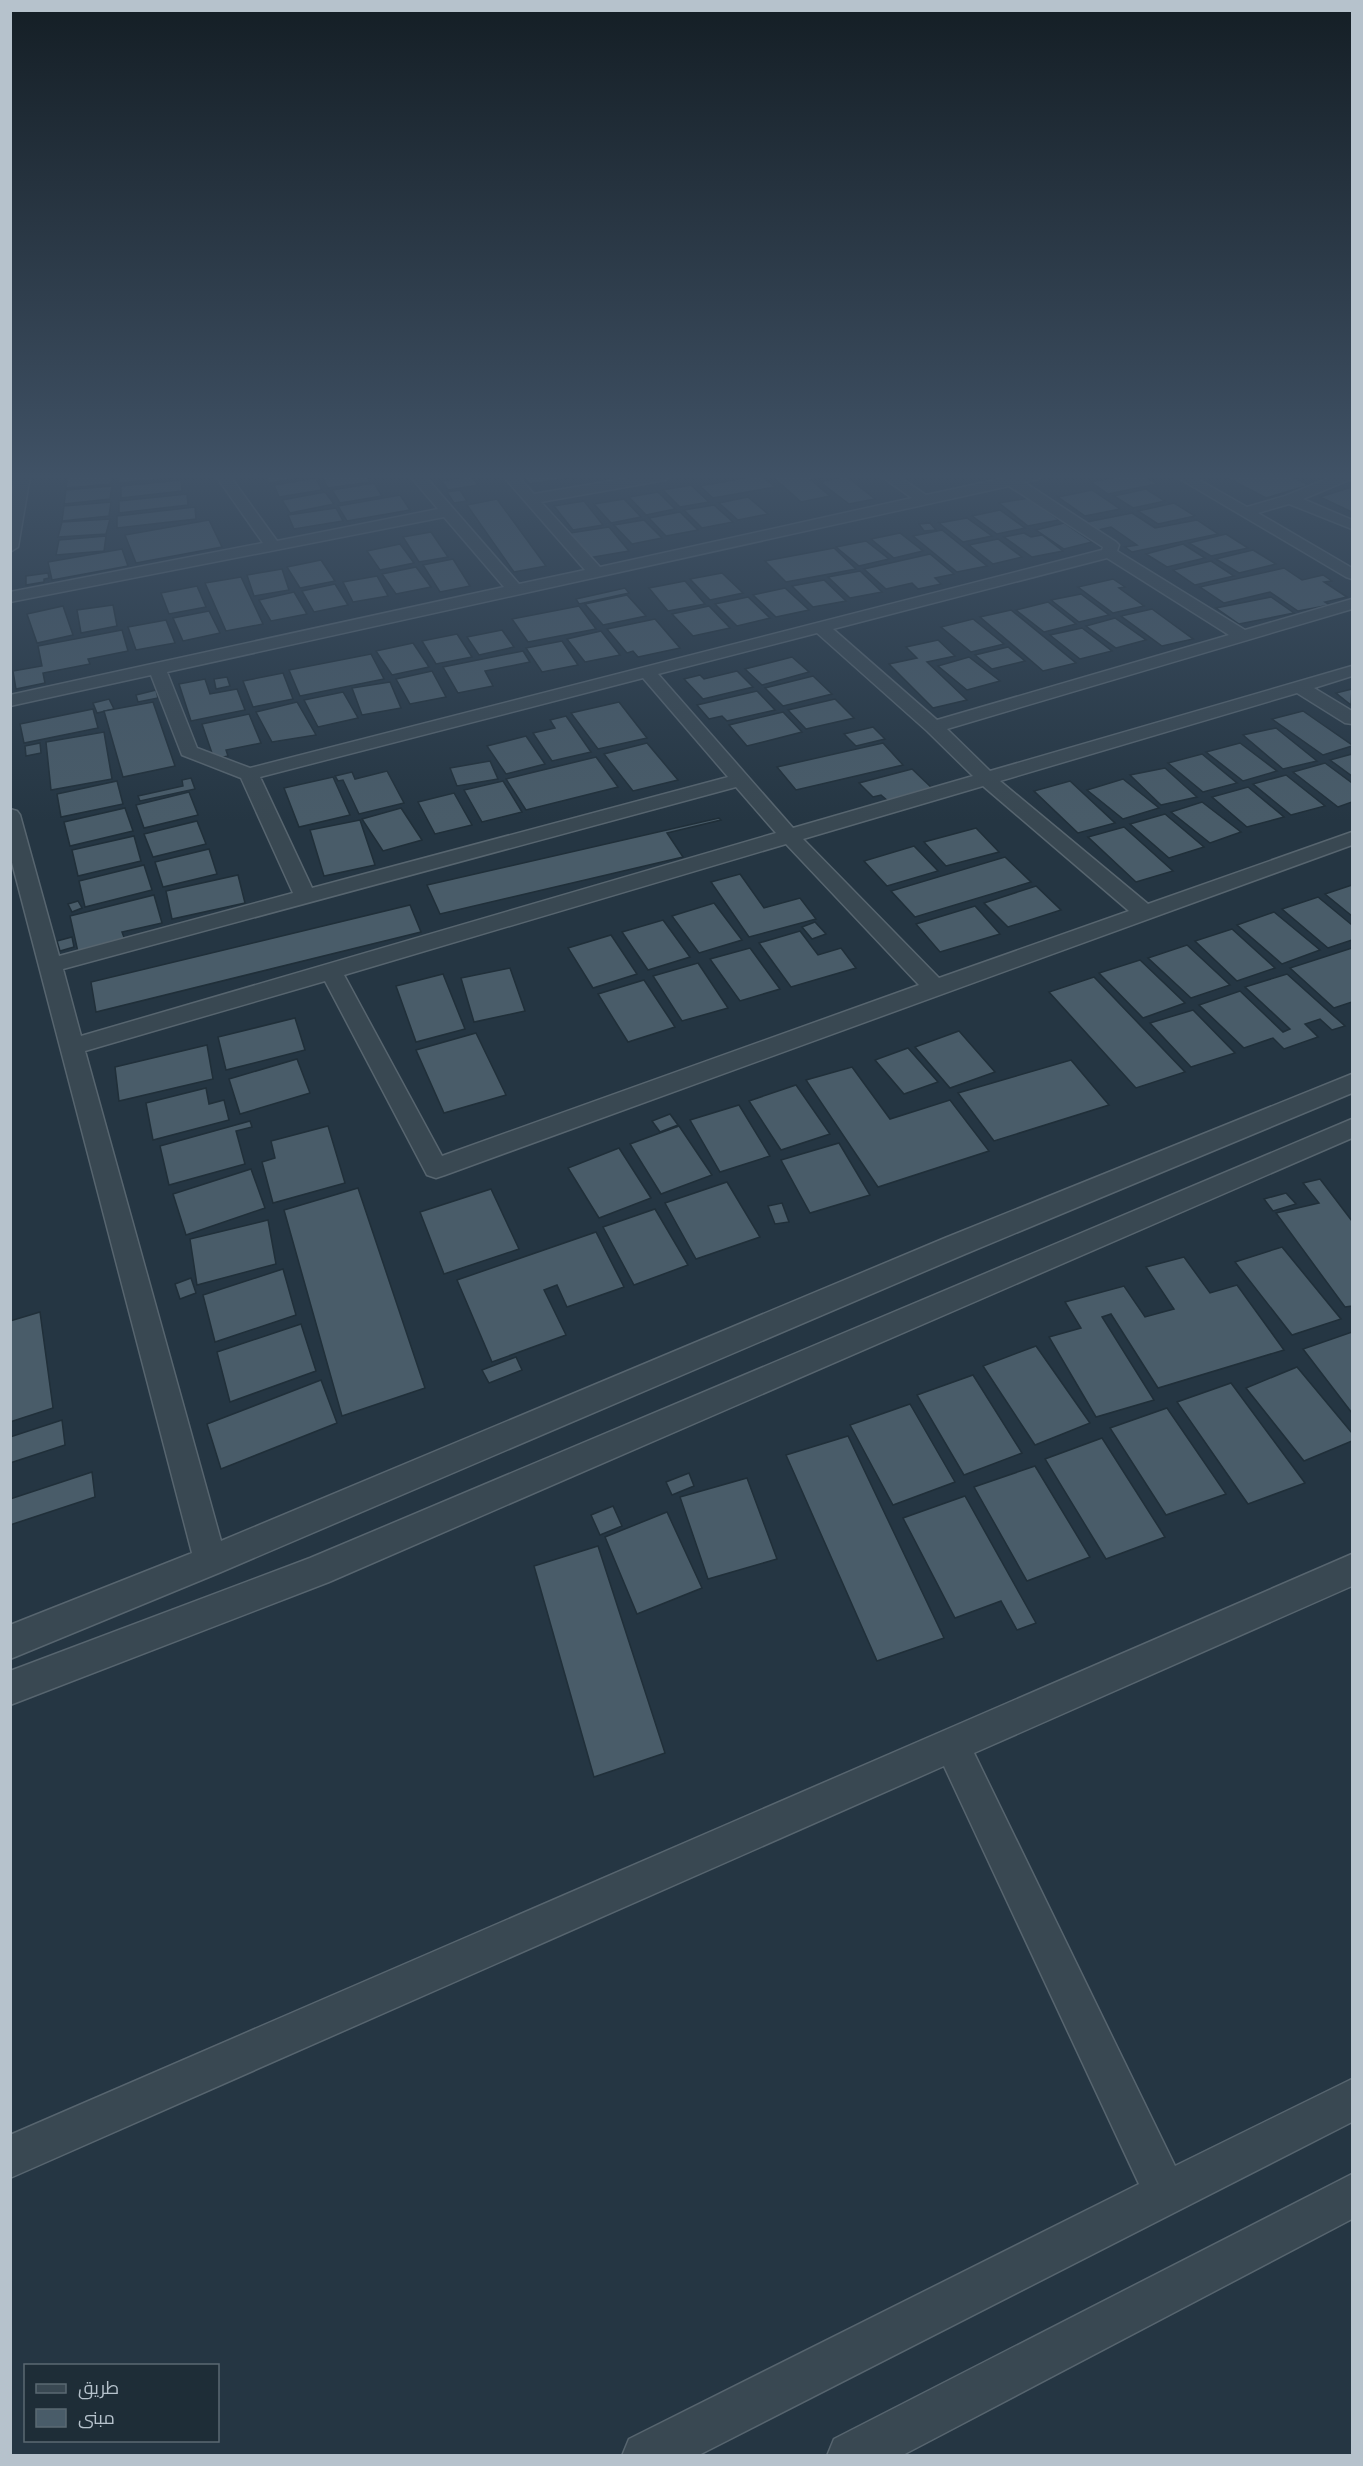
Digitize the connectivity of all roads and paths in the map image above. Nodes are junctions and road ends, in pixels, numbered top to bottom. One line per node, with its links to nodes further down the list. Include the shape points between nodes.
1 (41, 591): 5 (street)
2 (510, 591): 9 (street)
3 (960, 591): 7 (street)
4 (1171, 591): 8 (street)
5 (10, 597)
6 (1353, 604): 8 (street)
7 (820, 627): 11 (street); 15 (street)
8 (1244, 636): 15 (street)
9 (157, 668): 13 (street); 16 (street, via 189,751)
10 (1353, 671): 12 (street)
11 (647, 672): 16 (street); 17 (street)
12 (1299, 686): 14 (street); 18 (street)
13 (10, 700)
14 (1353, 720)
15 (934, 727): 18 (street)
16 (249, 774): 22 (street)
17 (741, 780): 20 (street); 22 (street)
18 (988, 780): 20 (street); 23 (street)
19 (10, 815): 24 (street)
20 (790, 837): 25 (street); 26 (street)
21 (1353, 838): 23 (street)
22 (304, 897): 24 (street)
23 (1146, 914): 26 (street)
24 (51, 965): 27 (street)
25 (332, 971): 26 (street, via 436,1168); 27 (street)
26 (936, 989)
27 (72, 1047): 30 (street)
28 (1353, 1083): 30 (street, via 955,1246)
29 (1352, 1128): 33 (street, via 317,1571)
30 (210, 1561): 32 (street)
31 (1353, 1570): 34 (street)
32 (10, 1642)
33 (10, 1688)
34 (952, 1745): 36 (street); 37 (street)
35 (1353, 2100): 37 (street)
36 (10, 2157)
37 (1166, 2194): 39 (street)
38 (1353, 2196): 40 (street)
39 (646, 2456)
40 (851, 2456)

